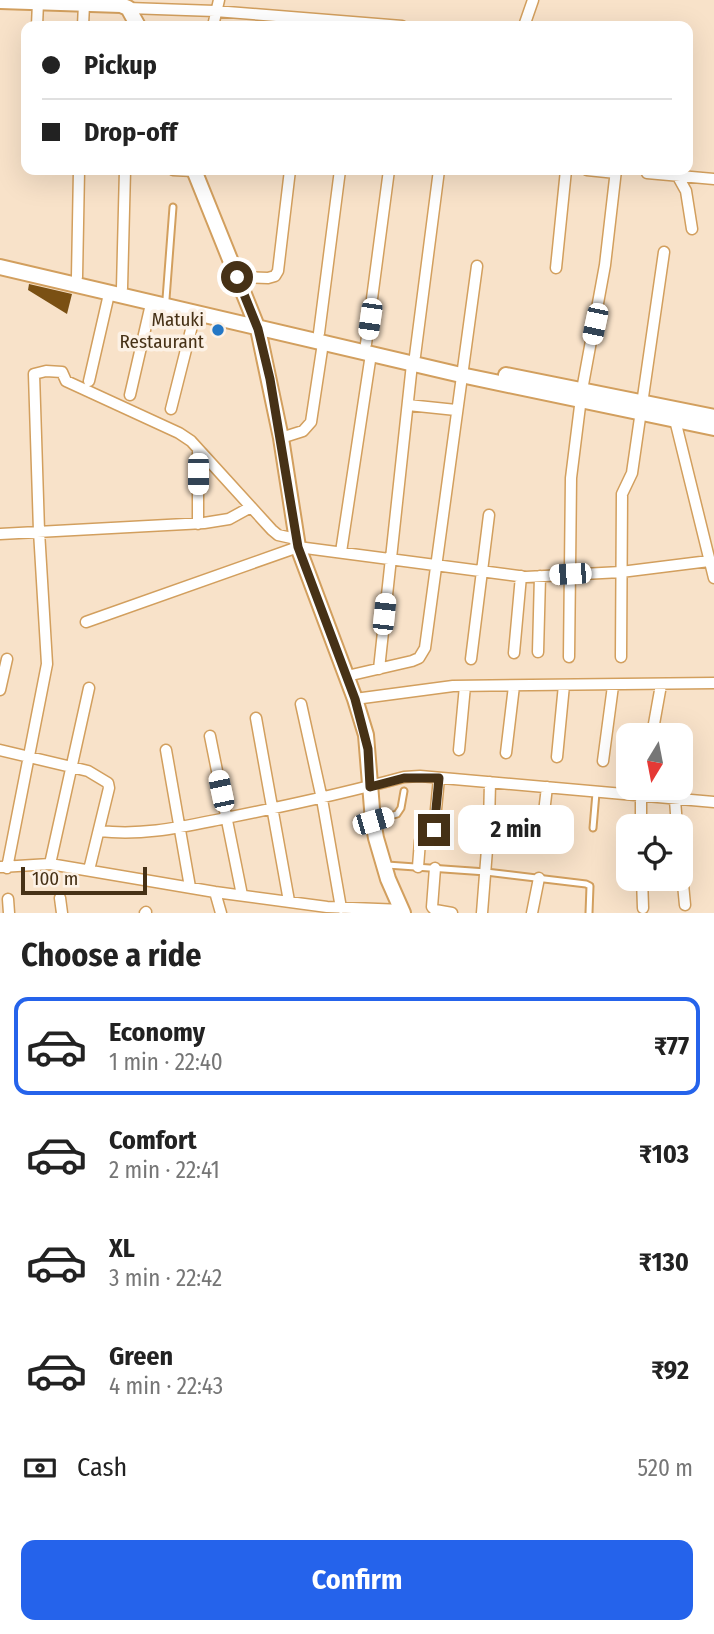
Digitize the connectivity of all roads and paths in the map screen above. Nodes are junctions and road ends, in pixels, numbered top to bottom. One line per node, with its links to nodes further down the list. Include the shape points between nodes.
1 (219, 0): 8 (street)
2 (0, 1): 4 (street)
3 (54, 1): 4 (street); 6 (street)
4 (38, 2): 9 (street)
5 (532, 3): 14 (street)
6 (84, 4): 7 (street); 10 (street)
7 (128, 8): 8 (street); 11 (street)
8 (215, 11): 12 (street); 13 (street)
9 (37, 21)
10 (83, 21)
11 (135, 21)
12 (214, 21)
13 (261, 21)
14 (526, 21)
15 (79, 175): 34 (street)
16 (125, 175): 36 (street)
17 (196, 175): 35 (street)
18 (289, 175): 35 (street, via 278,271 268,278)
19 (339, 175): 41 (street)
20 (388, 175): 42 (street)
21 (438, 175): 43 (street)
22 (565, 175): 33 (street)
23 (616, 175): 47 (street, via 605,265)
24 (677, 175): 28 (street, via 686,191)
25 (689, 175): 26 (street)
26 (714, 179)
27 (173, 206): 37 (lane)
28 (692, 229)
29 (664, 252): 49 (street)
30 (0, 258): 34 (street)
31 (477, 266): 44 (street)
32 (0, 267): 36 (street)
33 (556, 268)
34 (77, 277): 36 (street)
35 (237, 277): 40 (street)
36 (115, 291): 37 (street); 38 (street); 45 (street)
37 (166, 299): 40 (street)
38 (151, 304): 39 (street); 46 (street)
39 (195, 314): 40 (street); 50 (street)
40 (256, 324): 41 (street); 55 (street)
41 (321, 338): 42 (street); 55 (street, via 311,422 303,431)
42 (369, 349): 43 (street); 63 (street)
43 (413, 360): 44 (street); 48 (street)
44 (461, 371): 47 (street); 51 (street)
45 (89, 381)
46 (130, 395)
47 (581, 395): 49 (street); 69 (street, via 570,478)
48 (408, 405): 51 (street); 64 (street)
49 (640, 407): 52 (street); 53 (street); 68 (street, via 632,474 622,494)
50 (171, 409)
51 (456, 410): 66 (street)
52 (714, 417)
53 (675, 420): 54 (street); 65 (street)
54 (714, 428)
55 (281, 438): 62 (street)
56 (198, 450): 57 (street); 59 (street); 60 (street, via 167,426 66,381 62,372 34,374)
57 (249, 508): 59 (street, via 229,519); 62 (street, via 278,535)
58 (489, 515): 67 (street)
59 (198, 524): 60 (street)
60 (38, 531): 61 (street); 99 (street, via 47,664)
61 (0, 534)
62 (297, 543): 63 (street); 73 (street); 81 (street)
63 (341, 552): 64 (street)
64 (390, 559): 66 (street); 80 (street)
65 (709, 561): 68 (street); 72 (street)
66 (437, 566): 67 (street); 80 (street, via 423,654)
67 (482, 571): 70 (street); 79 (street)
68 (621, 572): 69 (street); 77 (street)
69 (570, 574): 71 (street); 76 (street)
70 (521, 576): 71 (street); 75 (street)
71 (540, 576): 74 (street)
72 (714, 578)
73 (86, 622)
74 (538, 652)
75 (514, 653)
76 (569, 657)
77 (621, 657)
78 (7, 659): 89 (street)
79 (471, 659)
80 (379, 669): 81 (street)
81 (347, 676): 90 (street)
82 (714, 683): 84 (street)
83 (564, 685): 86 (street); 87 (street); 100 (street)
84 (661, 685): 87 (street); 93 (street)
85 (466, 686): 86 (street); 90 (street); 97 (street)
86 (514, 686): 98 (street)
87 (613, 686): 101 (street)
88 (89, 688): 102 (street)
89 (0, 690)
90 (355, 699): 105 (street, via 368,749)
91 (301, 704): 110 (street)
92 (256, 718): 113 (street)
93 (654, 723)
94 (210, 736): 115 (street)
95 (0, 750): 99 (street)
96 (166, 750): 117 (street)
97 (459, 750)
98 (506, 752)
99 (28, 756): 102 (street); 123 (street)
100 (557, 757)
101 (603, 761)
102 (73, 767): 119 (street, via 108,783); 121 (street)
103 (439, 778): 104 (street); 105 (street, via 404,778); 124 (street, via 434,830 421,841)
104 (490, 782): 106 (street); 127 (street)
105 (370, 787): 110 (street); 116 (street)
106 (547, 788): 108 (street); 120 (street)
107 (404, 791): 116 (lane, via 397,814)
108 (596, 793): 109 (street); 118 (lane)
109 (616, 793)
110 (322, 799): 113 (street); 139 (street)
111 (675, 800): 112 (street); 114 (street)
112 (714, 803)
113 (274, 810): 115 (street); 137 (street)
114 (676, 814)
115 (227, 818): 117 (street); 133 (street)
116 (373, 821): 122 (street)
117 (181, 828): 119 (street, via 143,834); 129 (street)
118 (593, 828)
119 (99, 831): 126 (street)
120 (540, 846)
121 (50, 864): 123 (street); 126 (street)
122 (384, 864): 124 (lane); 143 (street)
123 (3, 867)
124 (418, 867): 125 (lane)
125 (435, 868): 127 (lane); 148 (street, via 432,907)
126 (89, 870): 129 (street)
127 (486, 872): 128 (lane); 149 (street)
128 (539, 878): 150 (street); 151 (lane, via 590,886)
129 (190, 887): 132 (street)
130 (642, 891): 140 (street)
131 (684, 891): 138 (street)
132 (215, 892): 133 (street); 146 (street)
133 (242, 895): 136 (street)
134 (60, 898): 145 (street)
135 (8, 899): 144 (street)
136 (269, 899): 137 (street); 147 (street)
137 (289, 901): 141 (street)
138 (685, 905)
139 (341, 908): 141 (street); 142 (street)
140 (643, 908)
141 (327, 910)
142 (374, 911): 143 (street)
143 (403, 912)
144 (9, 913)
145 (62, 913)
146 (221, 913)
147 (272, 913)
148 (452, 913)
149 (482, 913)
150 (533, 913)
151 (589, 913)

